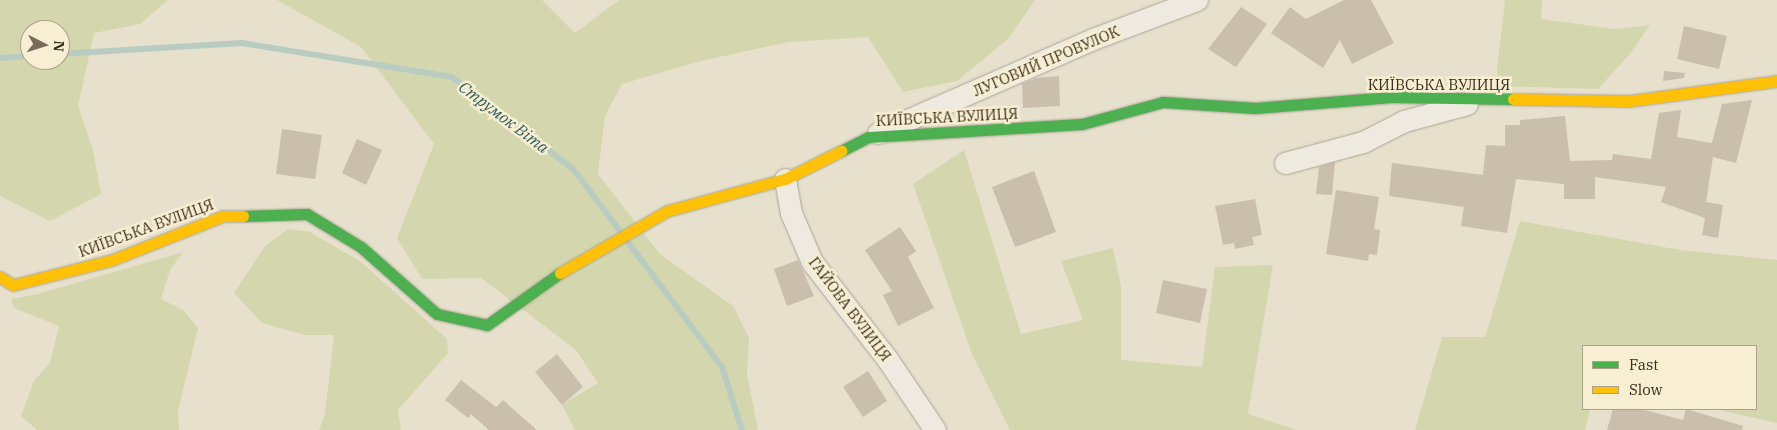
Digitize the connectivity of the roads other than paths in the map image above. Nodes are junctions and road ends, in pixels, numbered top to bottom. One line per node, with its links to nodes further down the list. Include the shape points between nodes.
1 (1197, 0): 4 (street, ЛУГОВИЙ ПРОВУЛОК, via 1093,39)
2 (1777, 81): 3 (street, КИЇВСЬКА ВУЛИЦЯ, via 1629,101)
3 (1480, 100): 4 (street, КИЇВСЬКА ВУЛИЦЯ, via 1392,97 1255,108 1163,102 1082,124); 5 (street, via 1404,121 1363,142)
4 (869, 137): 6 (street, КИЇВСЬКА ВУЛИЦЯ)
5 (1284, 163)
6 (785, 179): 7 (street, КИЇВСЬКА ВУЛИЦЯ, via 667,211 545,282 488,325 437,314 361,247 306,214 223,216 112,260 13,286); 8 (street, ГАЙОВА ВУЛИЦЯ, via 791,213 812,262 888,360)
7 (0, 277)
8 (935, 430)

